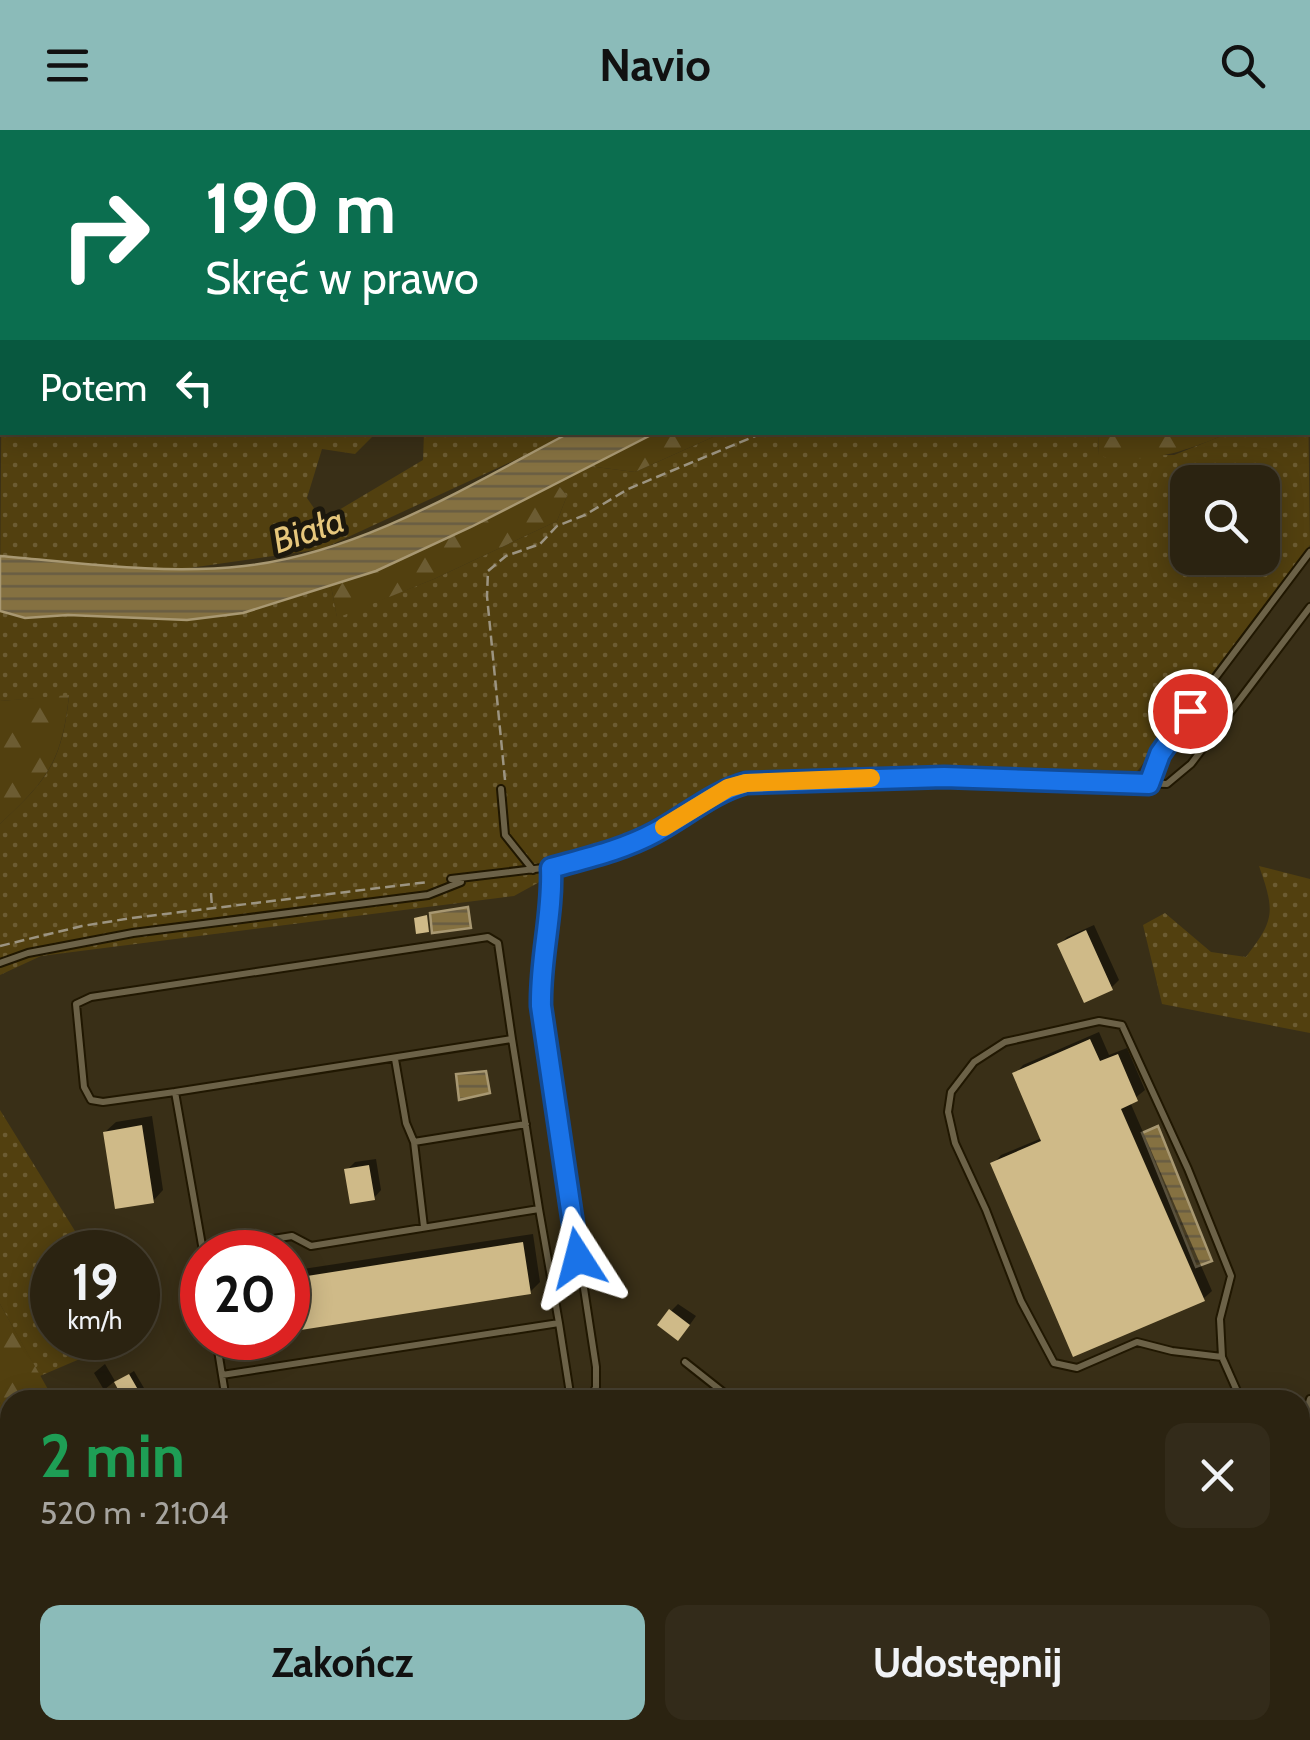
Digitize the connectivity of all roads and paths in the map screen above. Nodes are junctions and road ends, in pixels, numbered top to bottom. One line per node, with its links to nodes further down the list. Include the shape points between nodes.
1 (759, 435): 7 (path, via 628,489 488,570 506,786)
2 (1310, 552): 5 (lane)
3 (1310, 607): 6 (lane, via 1178,778)
4 (1166, 757): 5 (lane)
5 (1158, 761): 6 (lane)
6 (1149, 784): 8 (lane, via 944,777 746,783 654,833)
7 (501, 789): 9 (lane, via 505,835)
8 (551, 868): 9 (lane); 31 (lane, via 541,1006)
9 (532, 870): 10 (lane)
10 (456, 879): 12 (path); 14 (lane, via 461,882 428,895 133,933)
11 (210, 893): 12 (path)
12 (212, 910): 13 (path, via 82,926)
13 (0, 946)
14 (0, 963)
15 (512, 1040): 16 (lane); 17 (lane, via 498,944 488,937 76,1004 91,1100); 18 (lane)
16 (395, 1059): 17 (lane); 19 (lane)
17 (175, 1092): 22 (lane)
18 (526, 1124): 19 (lane); 20 (lane)
19 (414, 1142): 21 (lane)
20 (539, 1208): 21 (lane); 24 (lane)
21 (424, 1227): 23 (lane)
22 (199, 1230)
23 (310, 1245)
24 (560, 1323): 28 (lane); 30 (lane)
25 (1222, 1356): 25 (lane, via 1220,1319 1231,1276 1122,1025 1099,1021 1006,1042 974,1062 950,1092 954,1144 1054,1363 1077,1368 1137,1342); 33 (lane)
26 (220, 1360): 28 (lane)
27 (685, 1362): 32 (lane)
28 (222, 1375): 29 (lane)
29 (224, 1390)
30 (570, 1390)
31 (595, 1390)
32 (720, 1390)
33 (1237, 1390)

